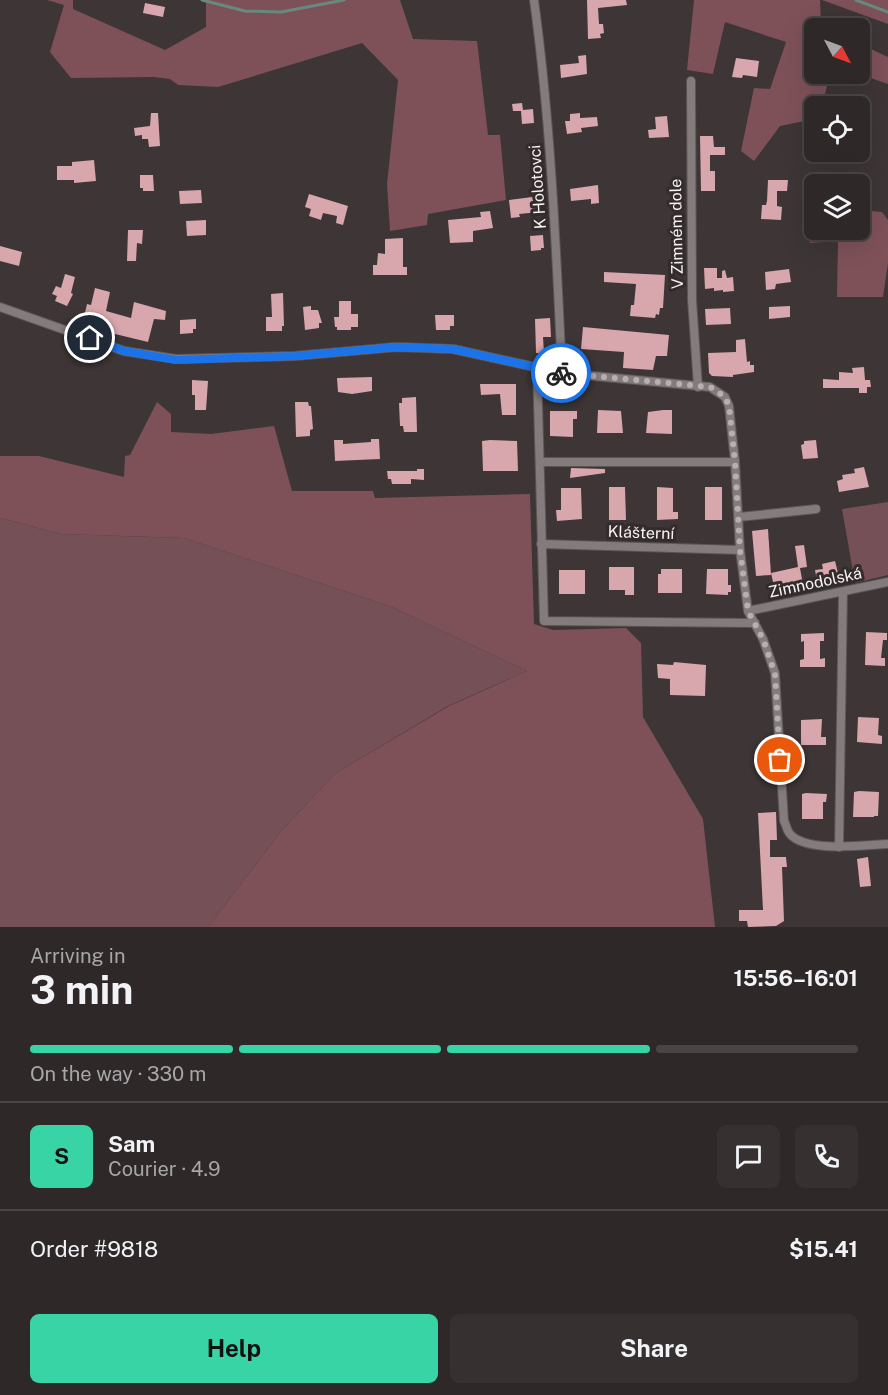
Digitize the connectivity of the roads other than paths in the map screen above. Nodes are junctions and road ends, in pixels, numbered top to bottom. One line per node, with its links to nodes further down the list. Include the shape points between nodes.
1 (534, 0): 5 (street, K Holotovci, via 554,206)
2 (691, 81): 6 (street, V Zimném dole, via 692,300)
3 (0, 307): 4 (street, via 124,351 176,360 295,356 396,347 453,349)
4 (537, 367): 5 (street); 7 (street)
5 (562, 373): 6 (street)
6 (698, 387): 8 (street, via 710,387 725,397)
7 (540, 462): 8 (street); 11 (street)
8 (735, 462): 10 (street)
9 (816, 508): 10 (street)
10 (739, 517): 12 (street)
11 (541, 544): 12 (street, Klášterní); 16 (street, via 544,621)
12 (740, 550): 15 (street)
13 (888, 582): 14 (street, Zimnodolská)
14 (843, 592): 15 (street, Zimnodolská); 18 (street)
15 (748, 611): 16 (street)
16 (755, 623): 18 (street, via 775,674 784,821 789,834 807,844)
17 (888, 844): 18 (street)
18 (838, 847)

